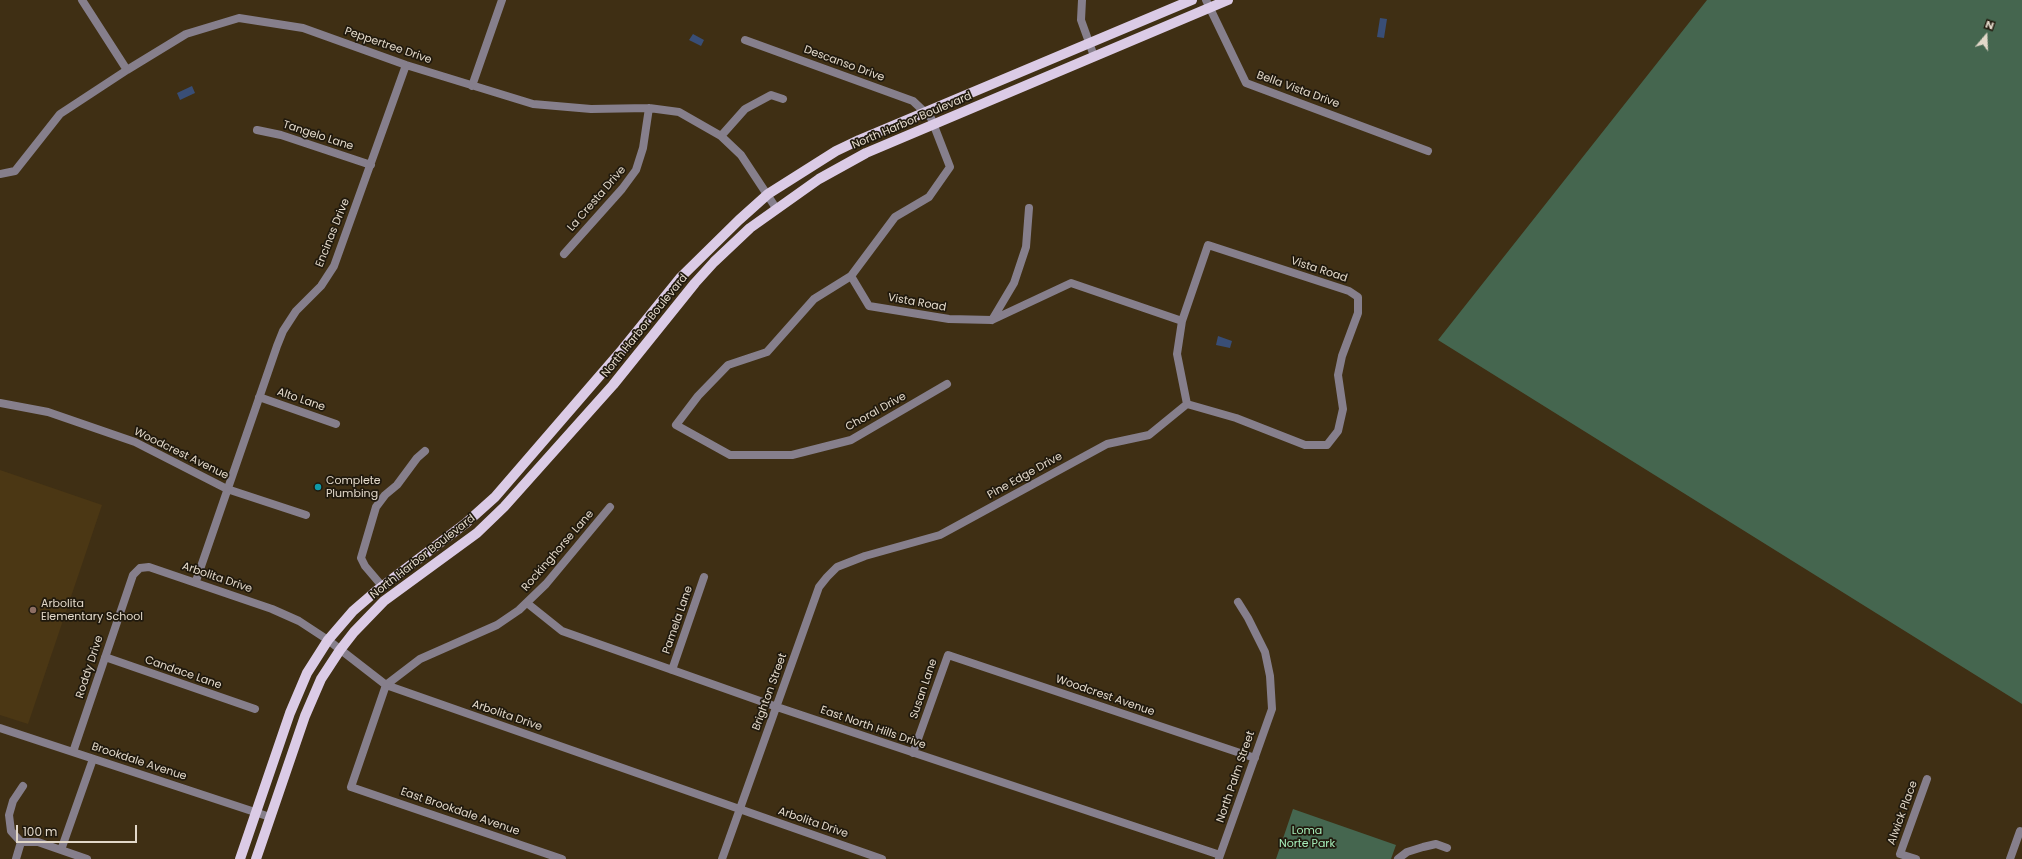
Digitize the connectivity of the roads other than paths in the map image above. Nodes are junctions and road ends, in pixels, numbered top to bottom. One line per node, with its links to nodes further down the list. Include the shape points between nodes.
1 (82, 0): 11 (street)
2 (502, 0): 12 (street)
3 (1082, 0): 8 (street, via 1082,20)
4 (1192, 0): 8 (main road, North Harbor Boulevard)
5 (1228, 0): 6 (main road, North Harbor Boulevard)
6 (1207, 4): 9 (main road, North Harbor Boulevard); 18 (street, Bella Vista Drive, via 1246,83)
7 (745, 40): 15 (street, Descanso Drive, via 913,101)
8 (1089, 42): 9 (street); 15 (main road, North Harbor Boulevard)
9 (1094, 56): 15 (main road, North Harbor Boulevard)
10 (406, 65): 11 (street, Peppertree Drive, via 303,28 239,18 186,34); 12 (street, Peppertree Drive); 19 (street, Encinas Drive)
11 (127, 70): 20 (street, Peppertree Drive, via 60,114 15,171)
12 (472, 86): 14 (street, Peppertree Drive, via 533,104)
13 (783, 99): 17 (street, via 771,95 745,109)
14 (648, 108): 17 (street, Peppertree Drive, via 678,112); 24 (street, La Cresta Drive, via 643,148 636,170)
15 (930, 118): 21 (main road, North Harbor Boulevard, via 836,152); 22 (main road, North Harbor Boulevard, via 841,165); 25 (street, via 950,167 929,198 895,217)
16 (257, 130): 19 (street, Tangelo Lane, via 281,135)
17 (721, 136): 21 (street, Peppertree Drive, via 741,155)
18 (1428, 151)
19 (371, 165): 29 (street, Encinas Drive, via 334,266 321,286 296,311 283,331)
20 (0, 174)
21 (768, 194): 22 (street, Peppertree Drive); 41 (main road, North Harbor Boulevard, via 705,251 681,277 622,350 495,497 466,523)
22 (776, 208): 45 (main road, North Harbor Boulevard, via 750,228 709,267 613,385 504,507 477,533 384,601)
23 (1029, 208): 26 (street, via 1026,247 1014,283)
24 (564, 254)
25 (851, 276): 26 (street, Vista Road, via 869,306 949,319); 28 (street, Choral Drive, via 814,300 767,352 728,365 698,396 676,425 730,455 792,455 851,440)
26 (992, 320): 27 (street, Vista Road, via 1071,283)
27 (1182, 321): 31 (street, Vista Road, via 1177,354); 31 (street, Vista Road, via 1208,245 1349,291 1358,297 1358,313 1342,356 1338,375 1343,409 1338,431 1327,446 1305,445 1236,418)
28 (947, 384)
29 (259, 397): 32 (street, Alto Lane); 34 (street, Encinas Drive)
30 (0, 403): 34 (street, Woodcrest Avenue, via 48,412 135,442)
31 (1187, 404): 37 (street, Pine Edge Drive, via 1149,435 1108,444 940,535)
32 (336, 424)
33 (425, 451): 41 (street, via 416,458 397,485 378,504 371,522 362,558 365,566)
34 (227, 489): 36 (street, Woodcrest Avenue); 40 (street, Encinas Drive)
35 (610, 507): 43 (street, Rockinghorse Lane)
36 (306, 515)
37 (866, 556): 50 (street, Brighton Street, via 837,568 819,587)
38 (140, 568): 40 (street, Arbolita Drive, via 149,567); 47 (street, Roddy Drive, via 133,575)
39 (704, 577): 48 (street, Pamela Lane)
40 (196, 581): 44 (street, Arbolita Drive, via 299,621)
41 (382, 586): 44 (main road, North Harbor Boulevard, via 353,611)
42 (1238, 602): 55 (street, North Palm Street, via 1265,652 1270,676 1272,709)
43 (527, 603): 48 (street, East North Hills Drive, via 562,631); 49 (street, Rockinghorse Lane, via 497,625 420,659)
44 (328, 640): 45 (street, Arbolita Drive); 60 (main road, North Harbor Boulevard, via 307,673 290,713)
45 (340, 650): 49 (street, Arbolita Drive); 61 (main road, North Harbor Boulevard, via 321,679 305,716)
46 (948, 655): 54 (street, Susan Lane); 55 (street, Woodcrest Avenue)
47 (105, 657): 51 (street, Candace Lane); 53 (street, Roddy Drive)
48 (672, 670): 50 (street, East North Hills Drive)
49 (386, 685): 59 (street, Arbolita Drive); 71 (street, East Brookdale Avenue, via 351,787)
50 (777, 707): 54 (street, East North Hills Drive); 59 (street, Brighton Street)
51 (255, 709)
52 (0, 728): 53 (street, Brookdale Avenue)
53 (73, 752): 56 (street, Brookdale Avenue)
54 (913, 753): 66 (street, East North Hills Drive)
55 (1255, 758): 66 (street, North Palm Street)
56 (94, 759): 60 (street, Brookdale Avenue); 65 (street)
57 (1927, 779): 75 (street, Alwick Place, via 1900,854)
58 (23, 786): 63 (street, via 13,801 9,815 11,831)
59 (740, 810): 72 (street, Brighton Street); 73 (street, Arbolita Drive)
60 (256, 813): 61 (street, Brookdale Avenue); 69 (main road, North Harbor Boulevard)
61 (270, 818): 70 (main road, North Harbor Boulevard)
62 (2020, 831): 76 (street)
63 (21, 842): 65 (street, via 38,842); 67 (street)
64 (1447, 848): 74 (street, via 1436,844 1407,852)
65 (61, 850): 68 (street)
66 (1220, 857)
67 (16, 859)
68 (87, 859)
69 (240, 859)
70 (256, 859)
71 (562, 859)
72 (722, 859)
73 (882, 859)
74 (1398, 859)
75 (1916, 859)
76 (2010, 859)

